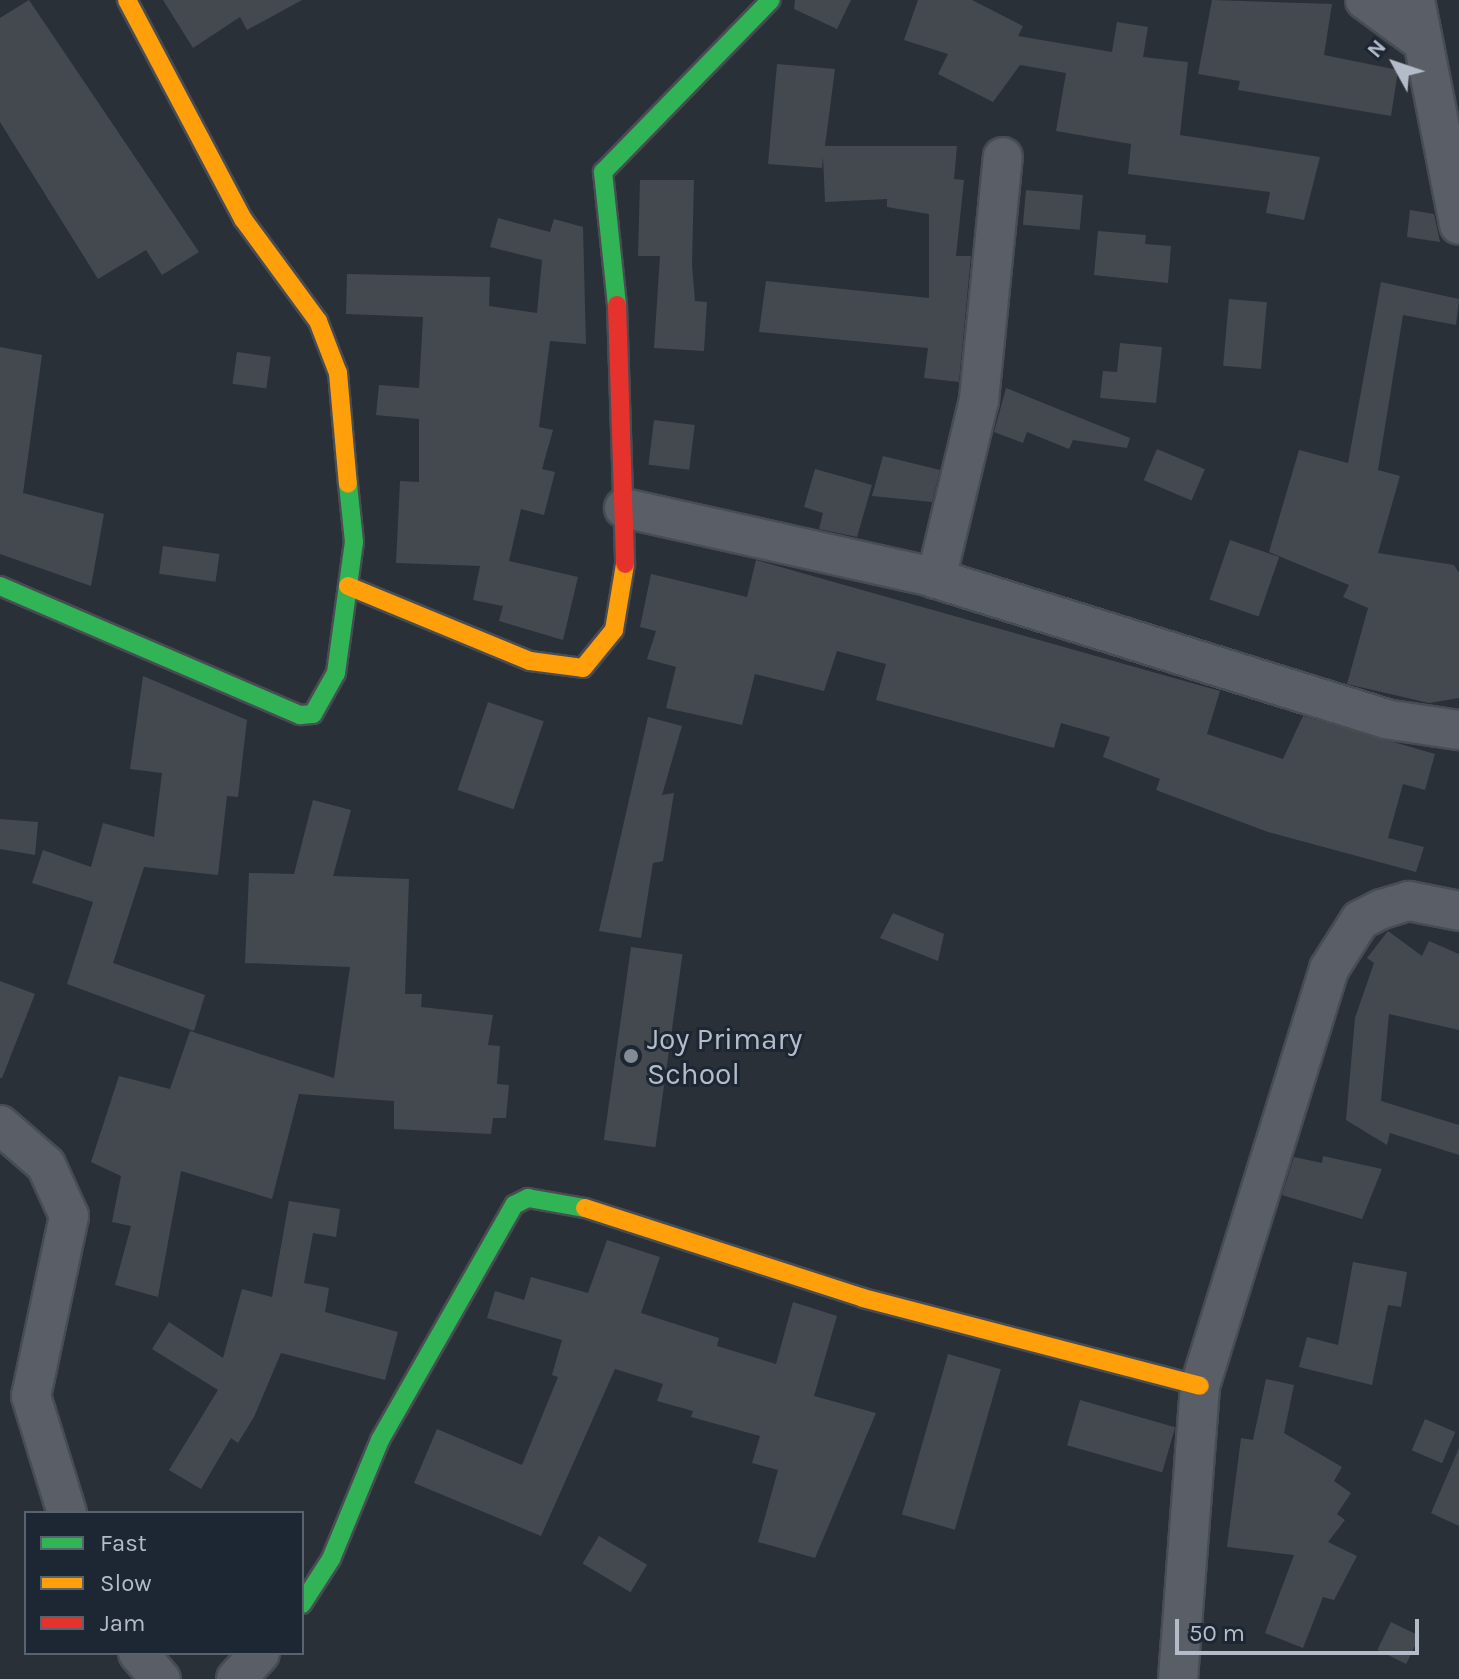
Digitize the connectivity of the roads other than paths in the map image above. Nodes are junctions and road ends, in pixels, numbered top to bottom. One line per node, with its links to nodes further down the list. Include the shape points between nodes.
1 (127, 0): 11 (street, via 243,219 318,321 338,373 354,542)
2 (771, 0): 8 (street, via 603,172 617,308)
3 (1365, 0): 5 (street)
4 (1415, 0): 5 (street)
5 (1421, 41): 7 (street)
6 (1003, 157): 9 (street, via 979,400)
7 (1459, 225)
8 (624, 508): 9 (street); 11 (street, via 626,581 614,630 583,668 530,661)
9 (936, 579): 12 (street, via 1385,719)
10 (0, 586): 11 (street, via 300,715 313,714 332,686)
11 (348, 586)
12 (1459, 730)
13 (1459, 911): 15 (street, via 1409,901 1382,909 1360,920 1329,969)
14 (0, 1125): 16 (street, via 46,1165 69,1216 31,1396)
15 (1200, 1386): 17 (street, via 863,1298 597,1210 528,1198 514,1205 497,1230 380,1440 331,1559); 22 (street)
16 (66, 1511)
17 (304, 1601)
18 (140, 1655): 20 (street)
19 (258, 1655): 21 (street)
20 (161, 1679)
21 (236, 1679)
22 (1178, 1679)

